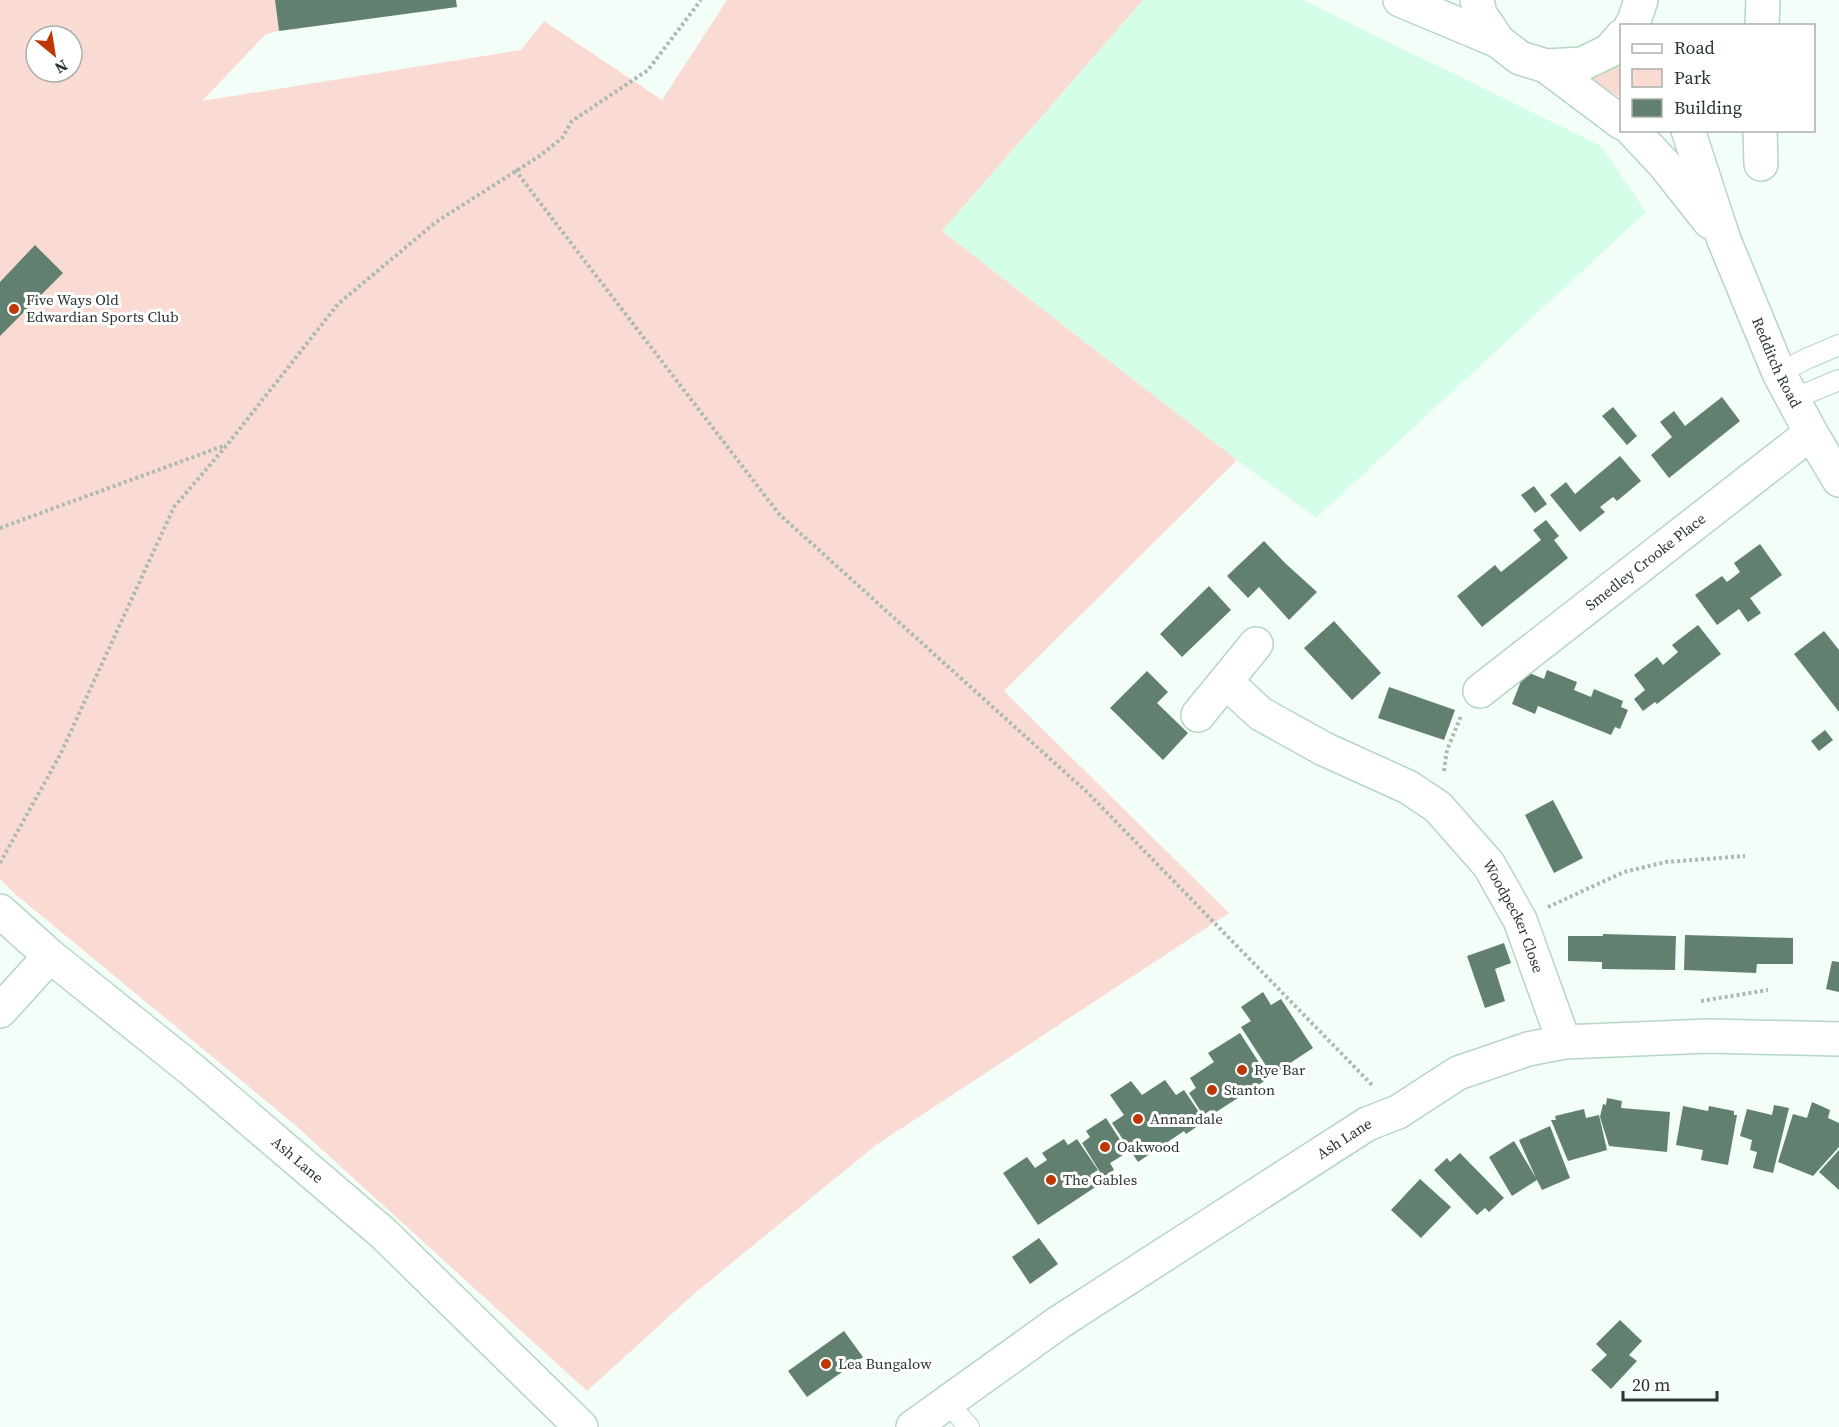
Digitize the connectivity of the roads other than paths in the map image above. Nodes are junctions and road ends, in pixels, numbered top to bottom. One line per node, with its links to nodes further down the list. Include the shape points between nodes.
1 (1400, 0): 10 (main road)
2 (1477, 0): 10 (main road, via 1480,14)
3 (1641, 0): 6 (main road)
4 (1646, 0): 7 (main road)
5 (1763, 0): 8 (main road)
6 (1632, 24)
7 (1653, 24)
8 (1762, 24)
9 (1620, 38): 11 (main road, via 1609,51 1582,64)
10 (1498, 41): 11 (main road, via 1520,58)
11 (1546, 66): 12 (main road)
12 (1620, 122)
13 (1634, 132): 17 (main road, Redditch Road)
14 (1689, 132): 17 (main road, Redditch Road)
15 (1760, 132): 16 (main road)
16 (1761, 164)
17 (1724, 240): 20 (main road, Redditch Road)
18 (1839, 345): 20 (lane, via 1806,359)
19 (1839, 380): 20 (lane)
20 (1786, 386): 21 (main road, Redditch Road)
21 (1810, 433): 22 (main road, Redditch Road); 25 (main road, Smedley Crooke Place)
22 (1839, 480)
23 (1256, 644): 24 (main road)
24 (1226, 682): 26 (main road); 31 (main road, Woodpecker Close, via 1261,714 1324,749 1408,787 1438,807 1489,865 1520,920)
25 (1480, 691)
26 (1198, 716)
27 (0, 911): 28 (main road, Ash Lane)
28 (50, 956): 29 (main road); 33 (main road, Ash Lane, via 191,1069 384,1234)
29 (0, 1011)
30 (1839, 1039): 31 (main road, Ash Lane, via 1709,1036)
31 (1564, 1042): 32 (main road, Ash Lane, via 1528,1049 1458,1073 1398,1112 1367,1124 1058,1323)
32 (947, 1402): 34 (main road, Ash Lane); 35 (lane)
33 (581, 1427)
34 (913, 1427)
35 (969, 1427)

